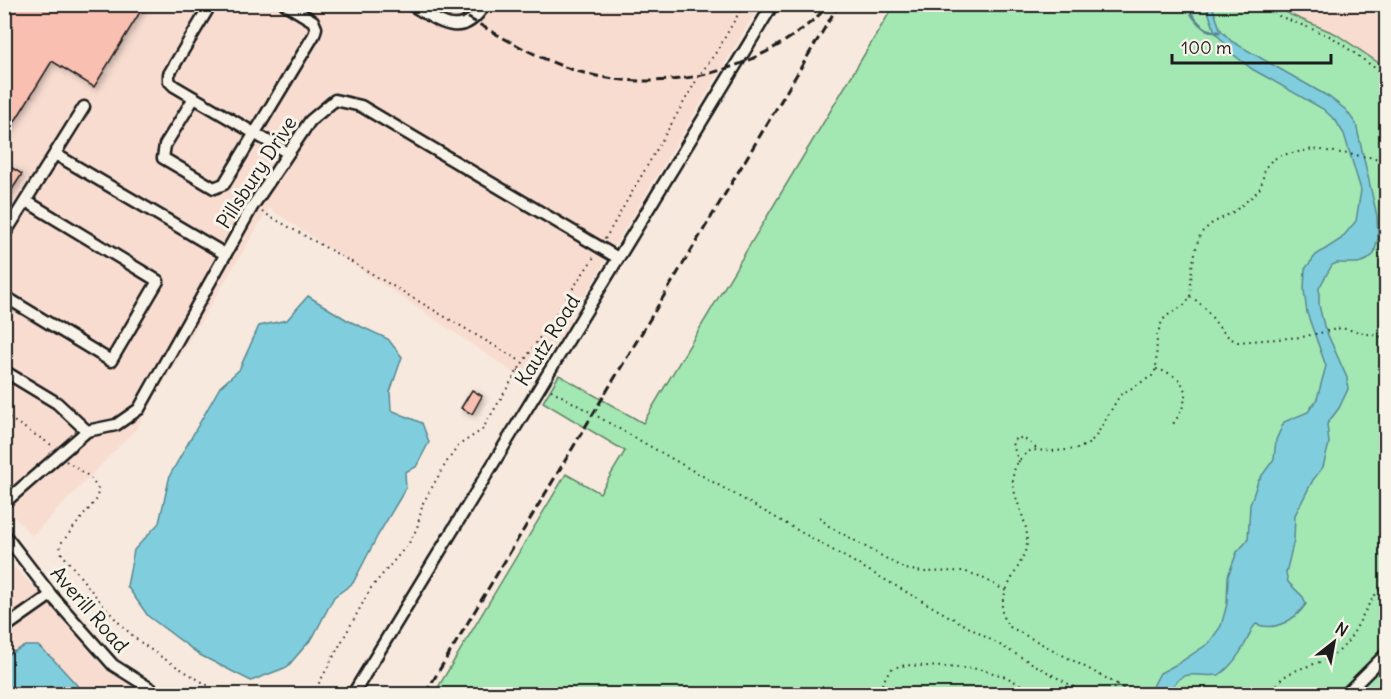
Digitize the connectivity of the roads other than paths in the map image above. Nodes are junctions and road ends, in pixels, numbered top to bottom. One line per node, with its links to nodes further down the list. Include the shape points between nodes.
1 (211, 4): 6 (street, via 170,74 169,81 174,86)
2 (285, 4): 8 (street, via 313,21 316,28)
3 (410, 4): 4 (street, via 452,27 462,26)
4 (485, 4)
5 (773, 4): 14 (street, Kautz Road)
6 (194, 98): 8 (street); 8 (street, via 165,145 164,158 173,164 214,188 220,187)
7 (84, 107): 10 (street)
8 (255, 134): 9 (street)
9 (288, 153): 13 (street, Pillsbury Drive); 14 (street, Pillsbury Drive, via 309,121 335,100 361,106)
10 (55, 154): 11 (street); 13 (street)
11 (26, 201): 12 (street); 15 (street, via 158,281 111,361)
12 (4, 235)
13 (225, 254): 17 (street, Pillsbury Drive, via 139,409 116,425)
14 (618, 258): 24 (street, Kautz Road)
15 (4, 296)
16 (4, 370): 17 (street, via 57,404)
17 (87, 431): 18 (street, Pillsbury Drive)
18 (4, 503)
19 (4, 534): 20 (street, Averill Road)
20 (51, 595): 21 (street); 23 (street, Averill Road, via 113,665)
21 (4, 628)
22 (1386, 654): 25 (street)
23 (159, 694)
24 (353, 694)
25 (1346, 694)

